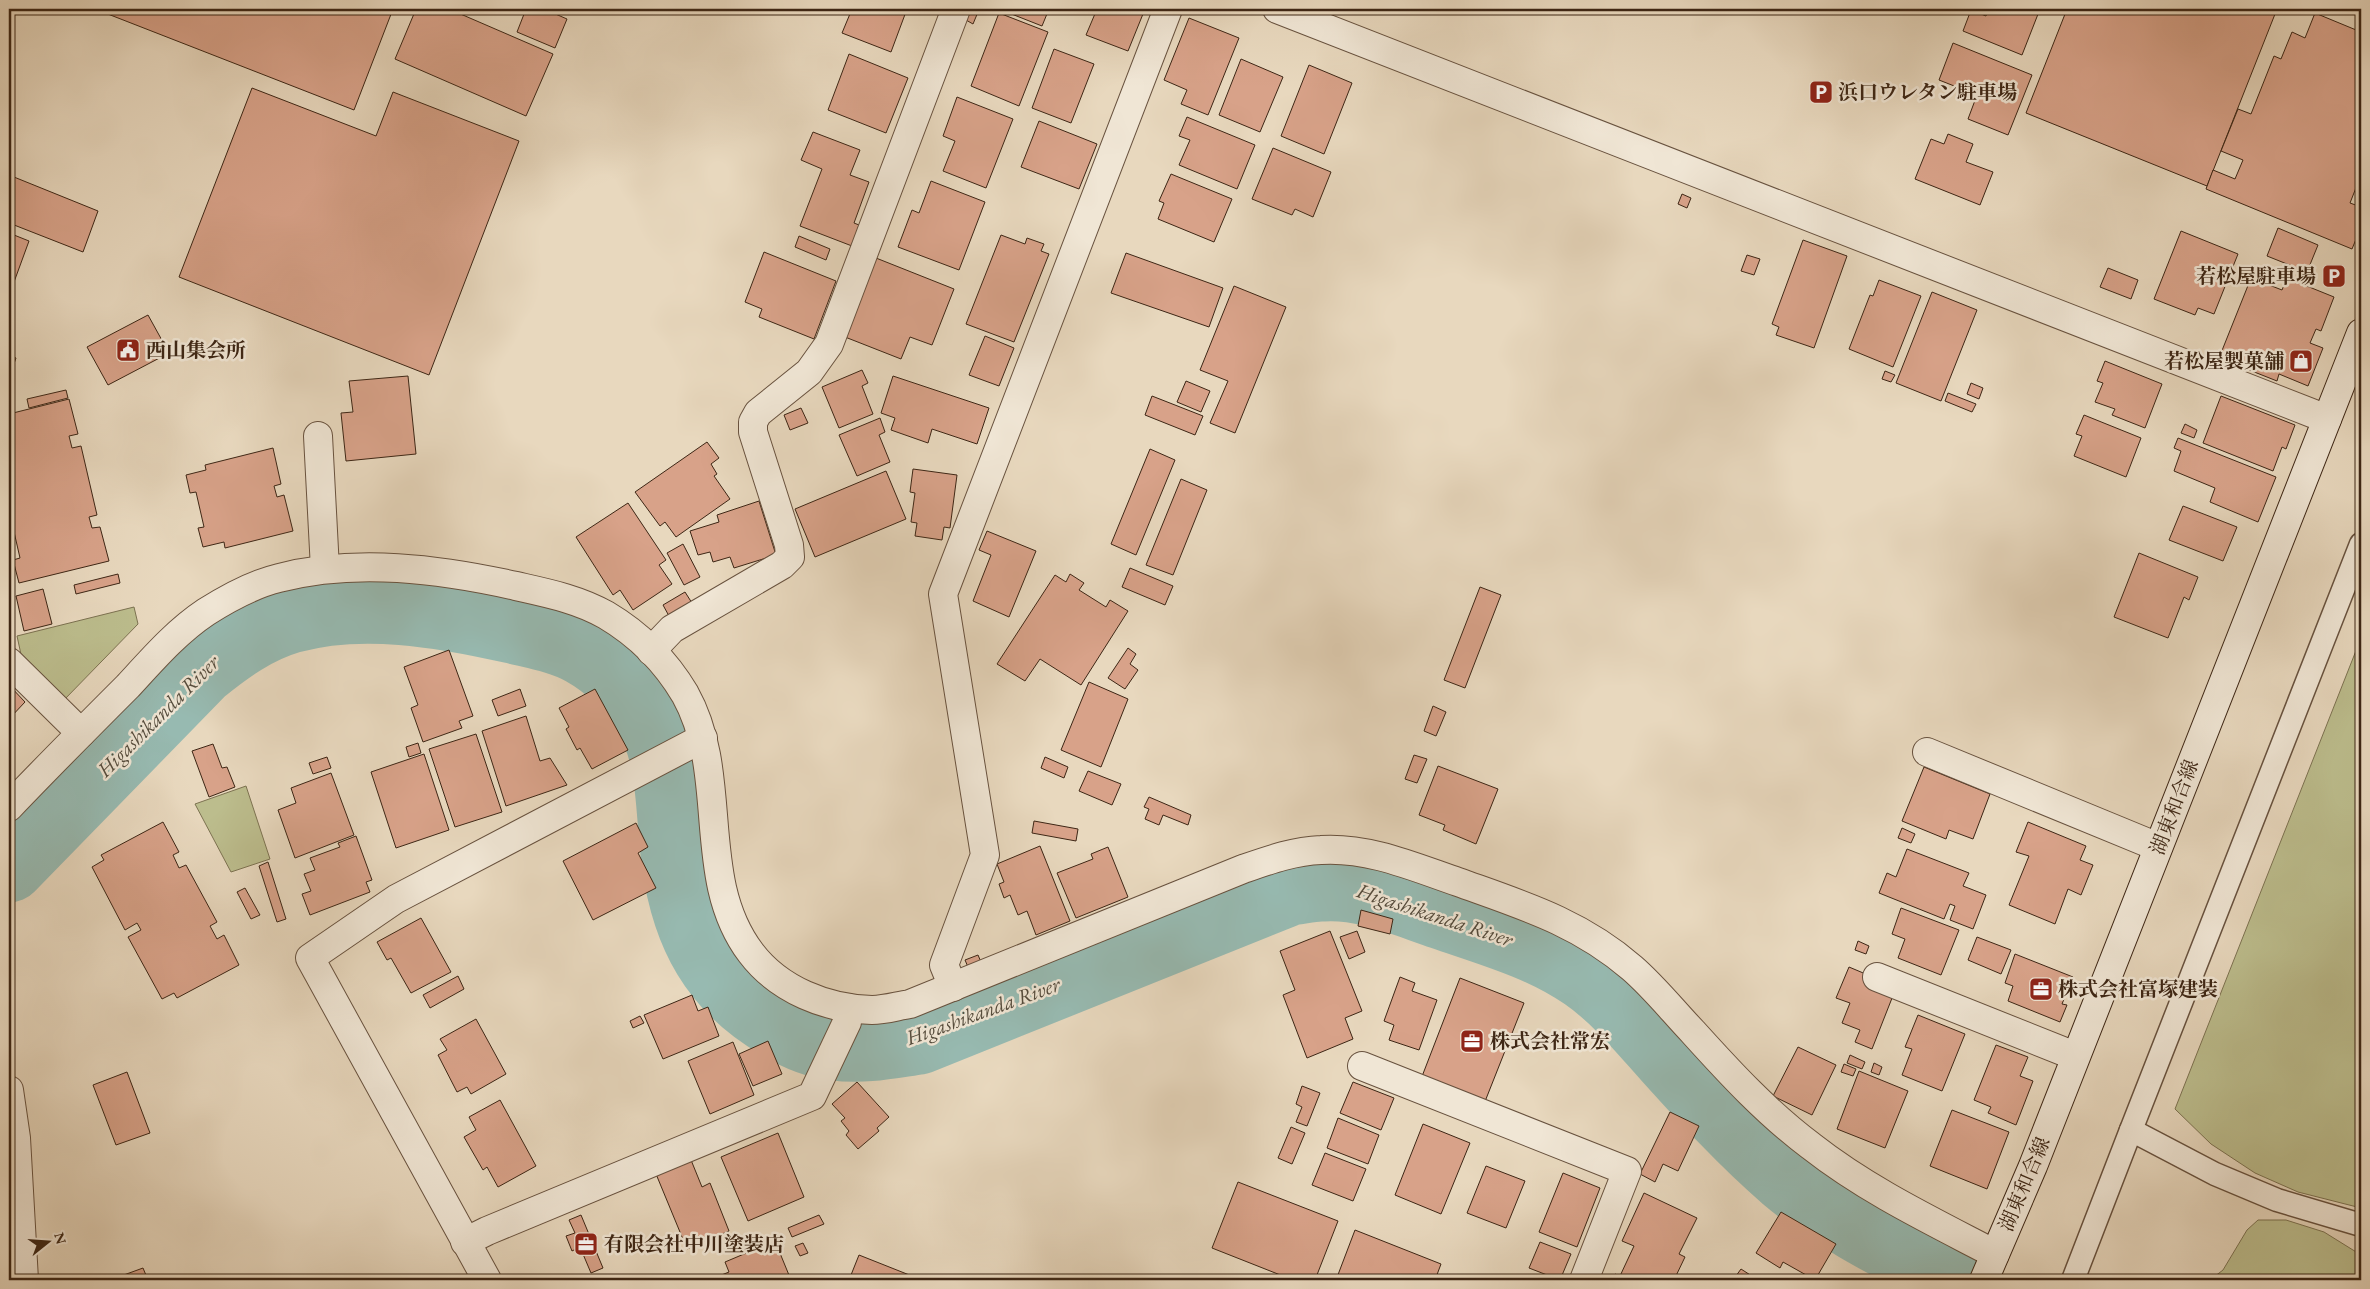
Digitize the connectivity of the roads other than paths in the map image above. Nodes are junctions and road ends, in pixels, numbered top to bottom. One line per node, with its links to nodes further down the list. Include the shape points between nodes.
1 (956, 9): 9 (street, via 829,344 809,372 758,413 753,422 753,432 790,557 782,565 672,629)
2 (1168, 9): 17 (street, via 943,594 985,855 944,965)
3 (1277, 9): 5 (street)
4 (2361, 333): 5 (street, 湖東和合線)
5 (2327, 419): 15 (street, 湖東和合線)
6 (318, 436): 8 (street)
7 (2361, 544): 22 (lane)
8 (325, 569): 9 (street, via 416,570 475,577 570,599 604,614); 11 (street, via 277,578 240,593 204,614 173,640)
9 (651, 650): 12 (street, via 685,694)
10 (9, 662): 11 (street)
11 (81, 733): 14 (street)
12 (698, 741): 18 (street, via 710,766 722,893 734,925 752,955 777,979); 24 (street, via 396,899 310,958)
13 (1927, 752): 15 (street)
14 (9, 807)
15 (2158, 847): 19 (street, 湖東和合線)
16 (1877, 977): 19 (street)
17 (953, 987): 18 (street, via 910,1004); 25 (street, via 1281,856 1321,850 1361,852 1399,861 1547,914 1607,947 1646,981 1734,1077 1811,1146)
18 (848, 1015): 24 (street, via 812,1096)
19 (2076, 1056): 25 (street, 湖東和合線)
20 (1362, 1066): 28 (street, via 1627,1172)
21 (9, 1090): 26 (street, via 16,1138)
22 (2131, 1130): 23 (lane, via 2214,1174 2277,1200); 29 (lane)
23 (2361, 1224)
24 (466, 1242): 27 (street)
25 (1990, 1266)
26 (24, 1280)
27 (487, 1280)
28 (1584, 1280)
29 (2073, 1280)

